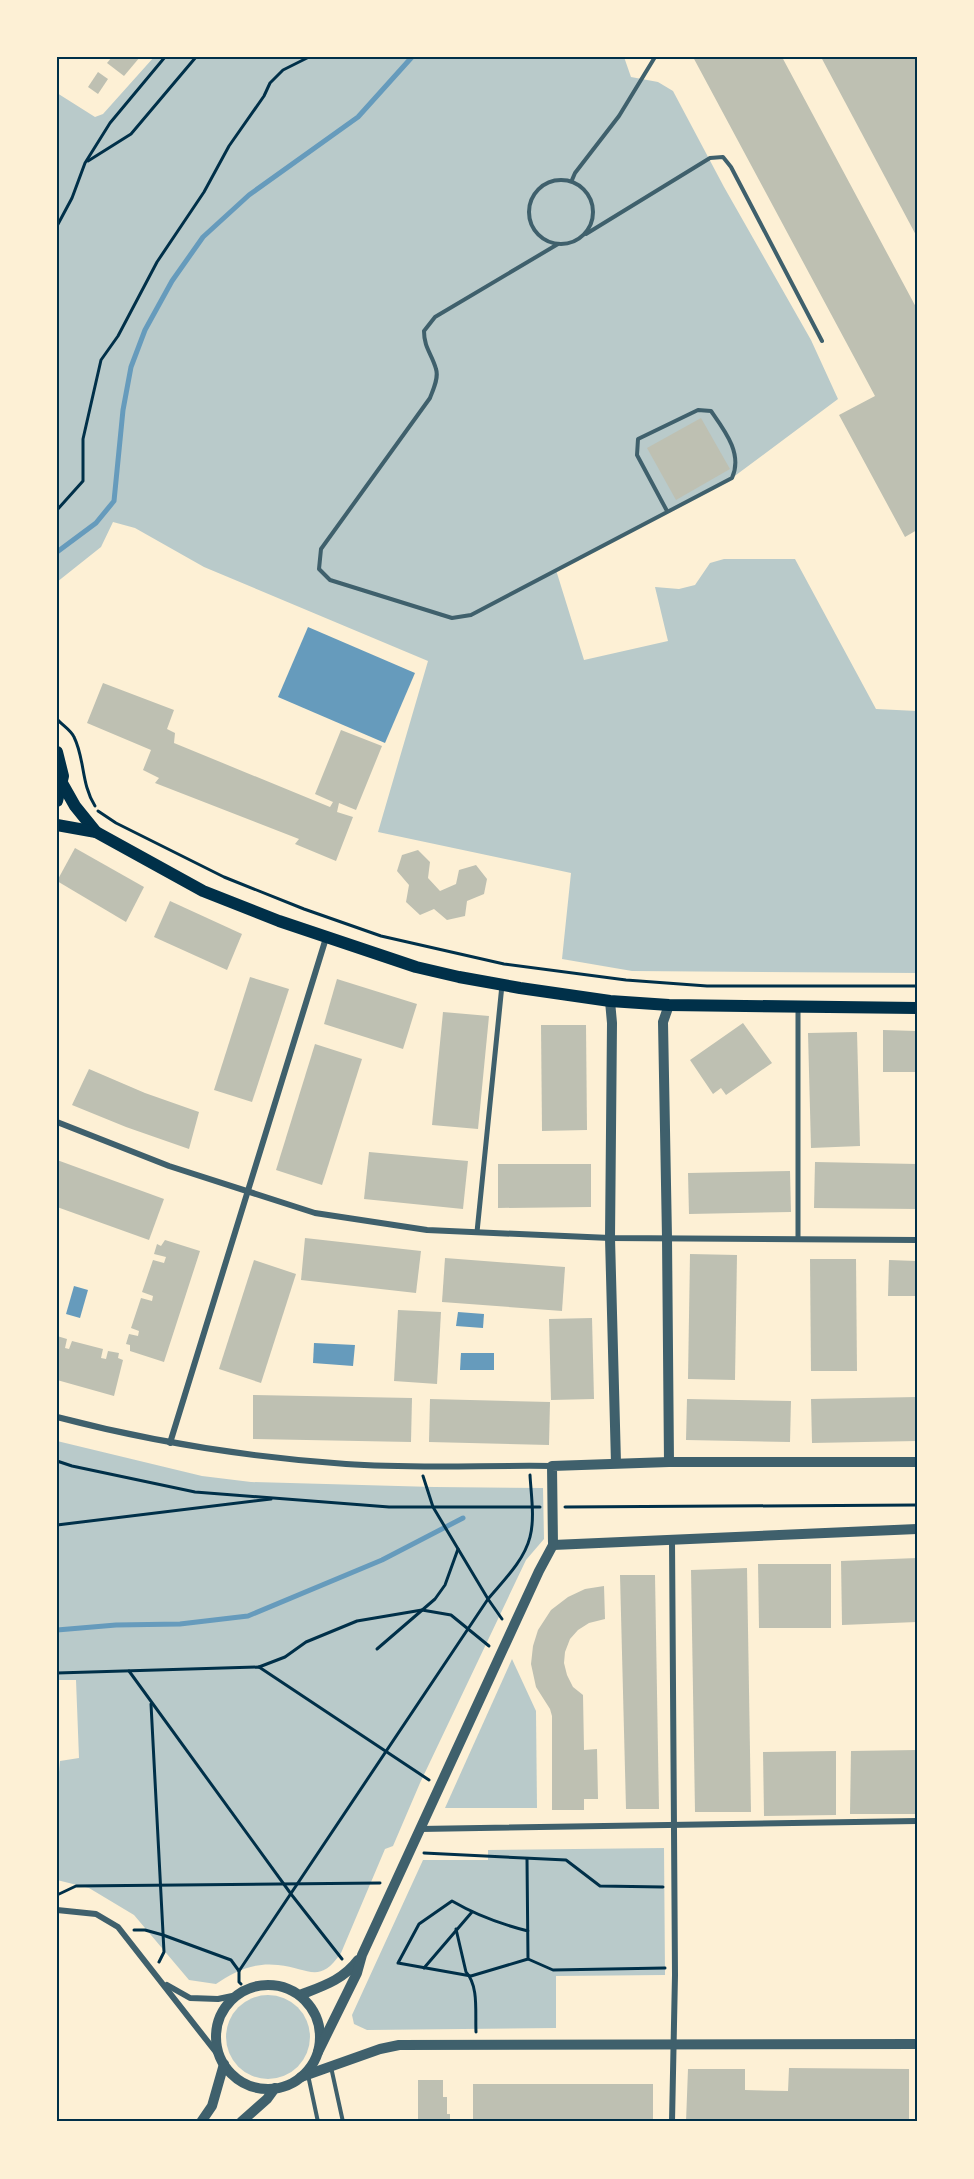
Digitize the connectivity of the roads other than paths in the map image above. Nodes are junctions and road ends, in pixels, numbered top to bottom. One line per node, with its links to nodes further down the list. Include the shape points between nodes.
1 (655, 57): 2 (lane, via 620,116)
2 (572, 180): 3 (lane, via 592,202 593,219); 4 (lane, via 553,180 540,187 528,206 530,223 537,234)
3 (586, 234): 4 (lane, via 574,242); 5 (lane, via 710,159 723,157)
4 (558, 244): 6 (lane, via 435,317 424,331 424,344 437,370 430,398 321,549 319,569 330,580 452,618 471,615)
5 (822, 341)
6 (667, 511): 6 (lane, via 732,478 738,466 731,441 711,411 698,410 638,440 637,455)
7 (57, 752): 8 (main road, via 63,769)
8 (62, 783): 9 (main road); 11 (main road)
9 (57, 801)
10 (57, 825): 11 (main road)
11 (96, 832): 12 (main road, via 203,891)
12 (326, 938): 13 (main road, via 416,967); 19 (street)
13 (502, 985): 14 (main road); 20 (street)
14 (610, 1001): 15 (main road); 21 (street)
15 (669, 1005): 16 (main road); 22 (street, via 663,1022)
16 (798, 1008): 17 (main road); 23 (street)
17 (917, 1008)
18 (57, 1122): 19 (street, via 169,1166)
19 (248, 1191): 20 (street, via 315,1213 427,1230); 26 (street)
20 (477, 1232): 21 (street)
21 (610, 1238): 22 (street); 29 (street)
22 (667, 1238): 23 (street); 27 (street)
23 (798, 1239): 24 (street)
24 (917, 1240)
25 (57, 1417): 26 (street)
26 (170, 1443): 30 (street, via 348,1465)
27 (669, 1462): 28 (street); 29 (street)
28 (917, 1462)
29 (615, 1463): 30 (street)
30 (552, 1466): 33 (street)
31 (917, 1529): 32 (street)
32 (672, 1540): 33 (street); 35 (street)
33 (553, 1545): 36 (street)
34 (917, 1821): 35 (street)
35 (673, 1824): 36 (street); 42 (street)
36 (420, 1829): 38 (street)
37 (57, 1910): 39 (street, via 96,1914 118,1927)
38 (362, 1955): 41 (street, via 334,1983); 44 (street)
39 (163, 1983): 40 (street, via 190,1998 218,2000); 45 (street)
40 (242, 1992): 41 (street, via 268,1984); 45 (street, via 225,2007 218,2023 216,2039)
41 (300, 1995): 44 (street, via 318,2020)
42 (674, 2043): 43 (street); 46 (street, via 399,2046); 53 (street)
43 (917, 2044)
44 (318, 2052): 47 (street)
45 (222, 2060): 48 (street, via 241,2081); 49 (street, via 212,2106)
46 (331, 2066): 47 (street); 52 (lane)
47 (305, 2076): 48 (street); 51 (lane)
48 (275, 2088): 50 (street)
49 (201, 2122)
50 (241, 2122)
51 (318, 2122)
52 (343, 2122)
53 (672, 2122)

